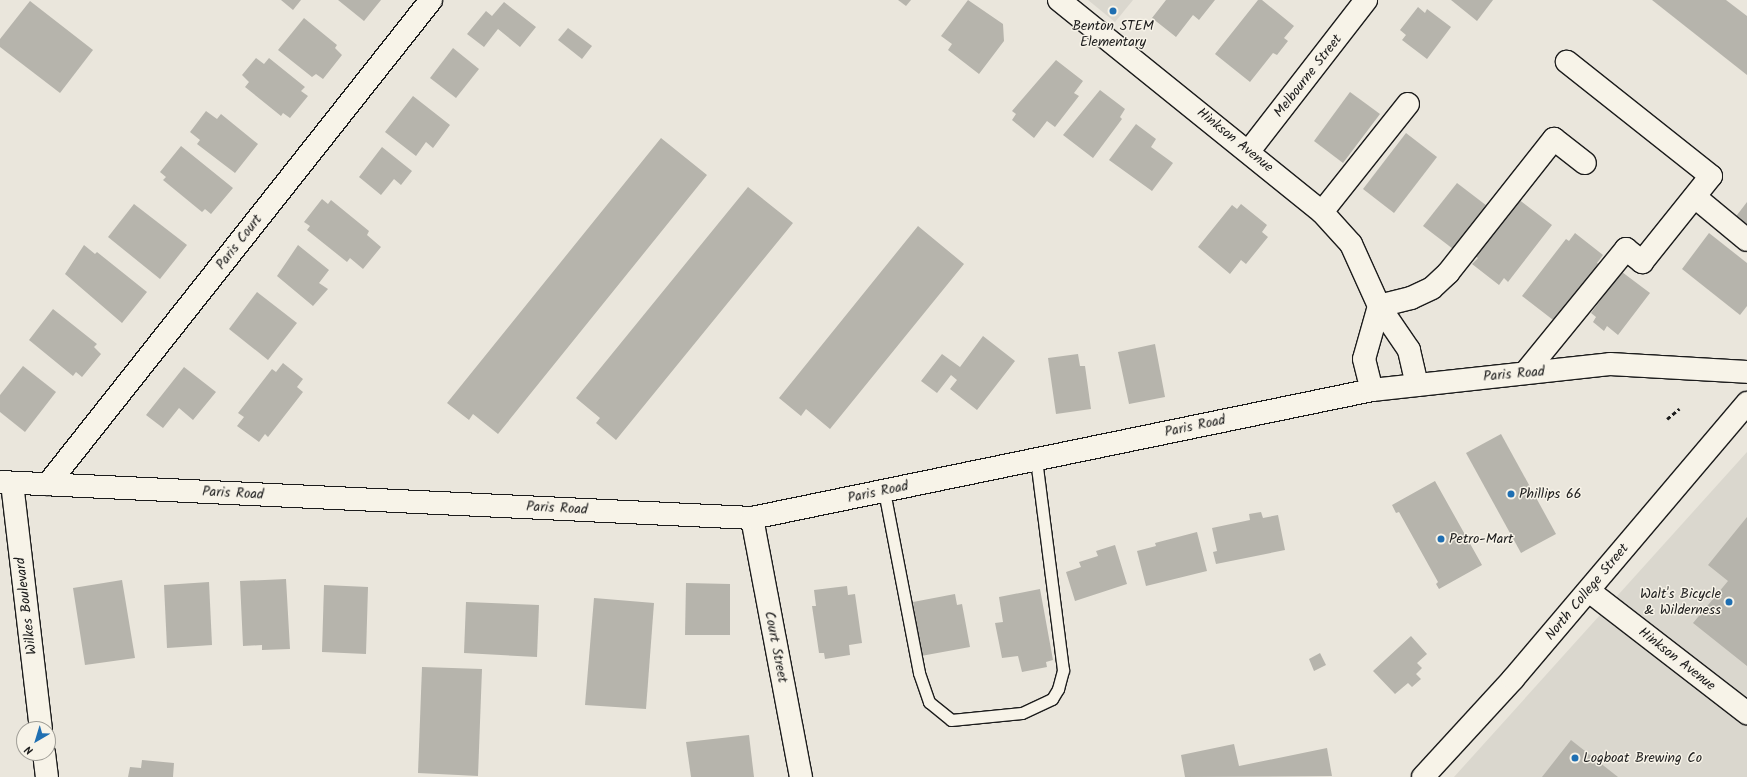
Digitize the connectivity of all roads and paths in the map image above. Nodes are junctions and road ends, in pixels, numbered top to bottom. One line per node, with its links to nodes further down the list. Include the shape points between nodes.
1 (431, 0): 21 (street, Paris Court)
2 (1059, 0): 6 (street, Hinkson Avenue)
3 (1366, 0): 6 (street, Melbourne Street)
4 (1567, 62): 8 (street, via 1711,176)
5 (1408, 104): 9 (street)
6 (1249, 151): 9 (street, Hinkson Avenue)
7 (1585, 163): 11 (street, via 1554,139 1448,273 1432,288 1411,298)
8 (1695, 197): 10 (street); 13 (street, via 1642,262 1626,249)
9 (1322, 212): 11 (street, Hinkson Avenue, via 1351,244)
10 (1747, 240)
11 (1380, 306): 14 (street, Hinkson Avenue, via 1409,350); 15 (street, via 1364,359)
12 (1747, 372): 13 (street, Paris Road, via 1610,364)
13 (1525, 373): 14 (street, Paris Road)
14 (1417, 385): 15 (street, Paris Road)
15 (1372, 390): 19 (street, Paris Road)
16 (1747, 403): 24 (street, North College Street)
17 (1679, 409): 18 (path)
18 (1667, 419)
19 (1036, 460): 22 (street, Paris Road); 22 (lane, via 1063,670 1058,689 1052,699 1022,713 951,720 929,702 919,673)
20 (6, 483): 21 (street, Paris Road); 26 (street, Wilkes Boulevard)
21 (48, 484): 23 (street, Paris Road)
22 (884, 491): 23 (street, Paris Road)
23 (752, 518): 29 (street, Court Street)
24 (1588, 591): 25 (street, Hinkson Avenue); 30 (street, North College Street, via 1513,679)
25 (1747, 713)
26 (40, 721)
27 (45, 761): 28 (street)
28 (47, 777)
29 (801, 777)
30 (1423, 777)

